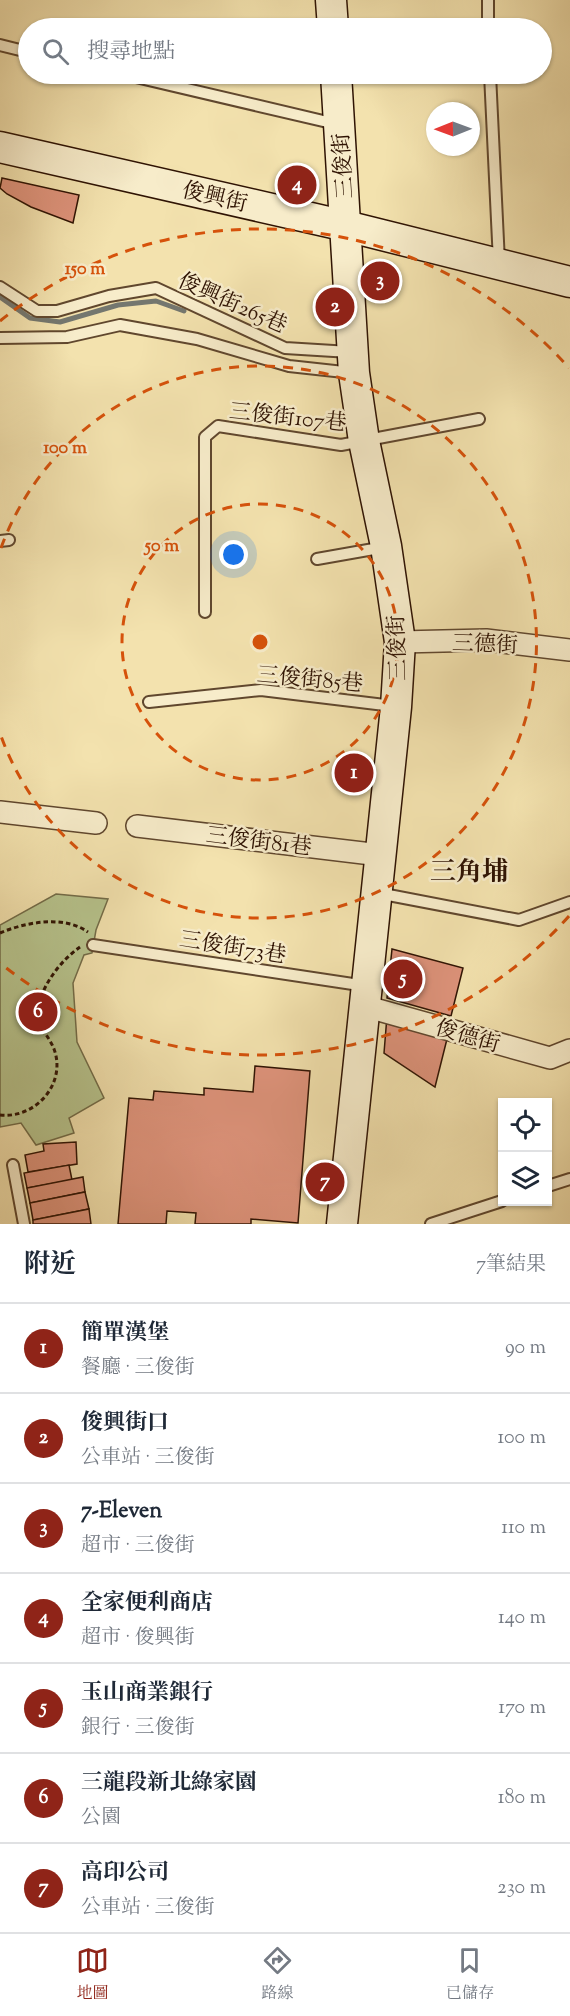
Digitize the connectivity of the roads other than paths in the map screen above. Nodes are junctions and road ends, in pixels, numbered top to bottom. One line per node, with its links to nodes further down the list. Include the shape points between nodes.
1 (331, 0): 3 (street)
2 (488, 0): 4 (lane)
3 (332, 18)
4 (488, 18)
5 (0, 45): 6 (lane)
6 (18, 50)
7 (166, 84): 10 (lane)
8 (337, 84): 10 (street, 三俊街)
9 (490, 84): 13 (lane)
10 (339, 124): 12 (street, 三俊街)
11 (0, 147): 12 (street, 俊興街)
12 (346, 226): 13 (street, 俊興街); 17 (street, 三俊街)
13 (499, 264): 14 (street, 俊興街)
14 (570, 282)
15 (0, 287): 17 (lane, 俊興街265巷, via 37,311 57,311 156,288 285,348)
16 (0, 338): 17 (lane, via 67,337 120,325 197,339 289,366)
17 (353, 362): 19 (street, 三俊街)
18 (479, 418): 19 (lane, 三俊街107巷)
19 (364, 441): 20 (street, 三俊街); 22 (lane, 三俊街107巷, via 341,445 218,426 205,437)
20 (386, 546): 21 (lane); 23 (street, 三俊街)
21 (317, 559)
22 (205, 612)
23 (400, 642): 24 (street, 三德街, via 486,640); 26 (street, 三俊街)
24 (570, 650)
25 (149, 702): 26 (lane, 三俊街85巷, via 261,690)
26 (396, 706): 30 (street, 三俊街)
27 (0, 812): 28 (street)
28 (96, 823)
29 (137, 826): 30 (street, 三俊街81巷)
30 (380, 855): 31 (street, 三俊街)
31 (376, 893): 32 (lane, via 519,920); 34 (street, 三俊街)
32 (570, 903)
33 (89, 942): 34 (lane, 三俊街73巷)
34 (366, 996): 35 (street, 俊德街, via 550,1058); 41 (street, 三俊街)
35 (570, 1050)
36 (13, 1165): 40 (lane)
37 (570, 1179): 38 (lane)
38 (552, 1185)
39 (498, 1202): 42 (lane)
40 (24, 1224)
41 (342, 1224)
42 (431, 1224)

